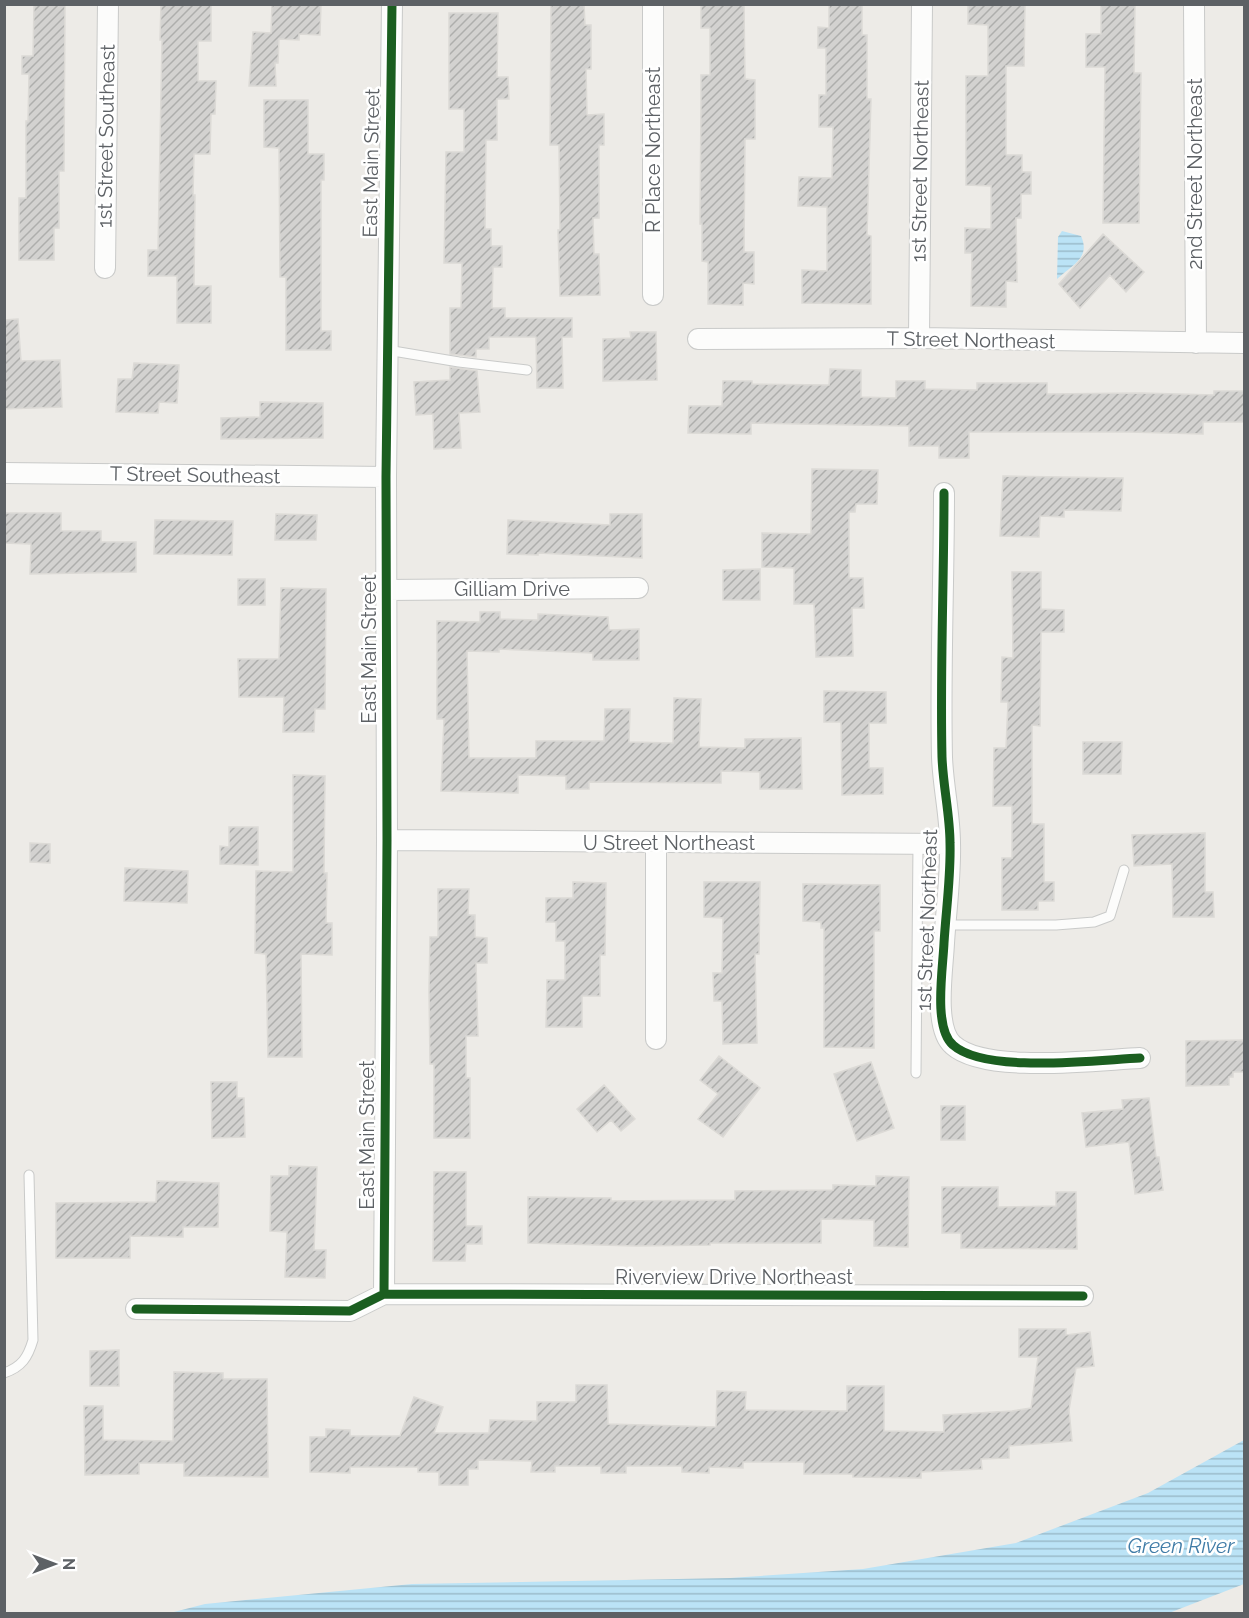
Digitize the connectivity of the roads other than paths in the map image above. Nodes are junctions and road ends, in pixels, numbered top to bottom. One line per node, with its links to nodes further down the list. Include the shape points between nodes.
1 (108, 4): 6 (street, 1st Street Southeast)
2 (392, 4): 12 (street, East Main Street)
3 (653, 4): 7 (street, R Place Northeast)
4 (922, 4): 8 (street, 1st Street Northeast)
5 (1194, 4): 10 (street, 2nd Street Northeast)
6 (105, 268)
7 (653, 295)
8 (919, 338): 9 (street, T Street Northeast); 10 (street, T Street Northeast)
9 (698, 339)
10 (1196, 343): 11 (street, T Street Northeast)
11 (1245, 343)
12 (387, 350): 13 (lane); 15 (street, East Main Street)
13 (527, 370)
14 (4, 473): 15 (street, T Street Southeast)
15 (386, 477): 18 (street, East Main Street)
16 (944, 493): 22 (street, 1st Street Northeast, via 942,759)
17 (638, 588): 18 (street, Gilliam Drive)
18 (386, 590): 19 (street, East Main Street)
19 (387, 840): 20 (street, U Street Northeast); 29 (street, East Main Street)
20 (656, 843): 21 (street, U Street Northeast); 25 (street)
21 (918, 844): 22 (street, U Street Northeast); 27 (lane)
22 (950, 844): 24 (street, 1st Street Northeast)
23 (1124, 870): 24 (lane, via 1110,916 1094,922)
24 (945, 925): 26 (street, 1st Street Northeast, via 942,1018 946,1037 960,1051 983,1059 1016,1063)
25 (656, 1039)
26 (1140, 1058)
27 (916, 1073)
28 (29, 1175): 32 (lane, via 33,1340 29,1354 17,1368)
29 (384, 1294): 30 (street, Riverview Drive Northeast); 31 (street, via 351,1311)
30 (1083, 1296)
31 (136, 1309)
32 (4, 1373)

